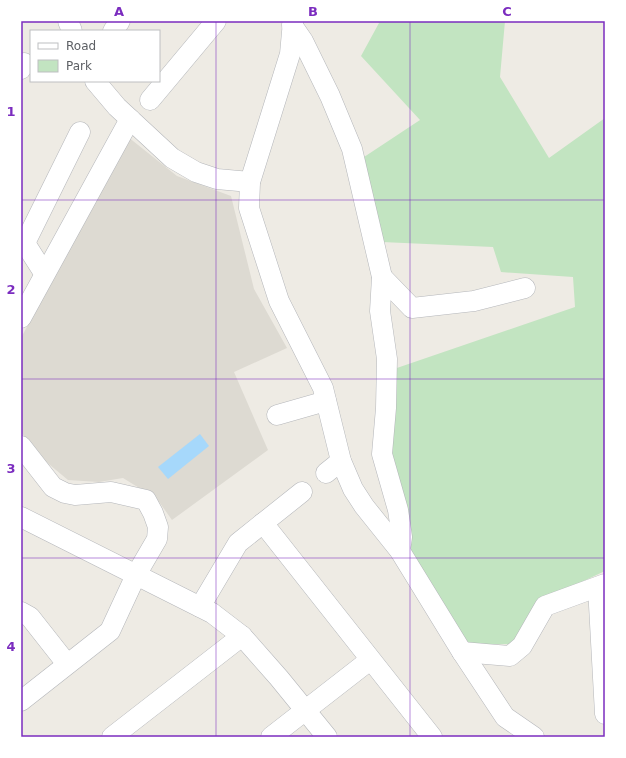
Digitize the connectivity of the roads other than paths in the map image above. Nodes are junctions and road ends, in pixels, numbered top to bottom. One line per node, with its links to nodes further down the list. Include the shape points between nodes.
1 (120, 21): 4 (street)
2 (216, 21): 6 (street)
3 (293, 23): 9 (street, via 290,54); 12 (street, via 330,96 352,149)
4 (114, 30)
5 (96, 82): 7 (street)
6 (150, 100)
7 (130, 119): 9 (street, via 172,158 196,172 217,179); 11 (street)
8 (80, 132): 10 (street)
9 (250, 182): 15 (street, via 250,208 279,301)
10 (23, 240): 11 (street)
11 (44, 273): 14 (street)
12 (382, 276): 13 (street, via 412,308 474,301); 21 (street, via 380,311 387,359 382,454 398,510 402,537)
13 (525, 288)
14 (21, 318)
15 (326, 401): 16 (street); 21 (street, via 334,467)
16 (277, 415)
17 (21, 446): 22 (street, via 53,487 64,493 75,495 111,492 146,500 158,526 157,538)
18 (302, 492): 20 (street)
19 (21, 517): 22 (street)
20 (263, 523): 24 (street, via 238,543); 28 (street)
21 (400, 551): 27 (street)
22 (136, 575): 24 (street); 29 (street, via 110,631)
23 (601, 585): 27 (street, via 545,606 522,646 510,656); 32 (street)
24 (200, 607): 26 (street)
25 (21, 612): 29 (street, via 30,617)
26 (242, 636): 31 (street); 33 (street)
27 (462, 652): 37 (street, via 505,717)
28 (370, 660): 31 (street); 36 (street)
29 (67, 664): 30 (street)
30 (21, 701)
31 (305, 710): 34 (street); 35 (street)
32 (605, 714)
33 (112, 737)
34 (271, 737)
35 (327, 737)
36 (432, 737)
37 (534, 737)

